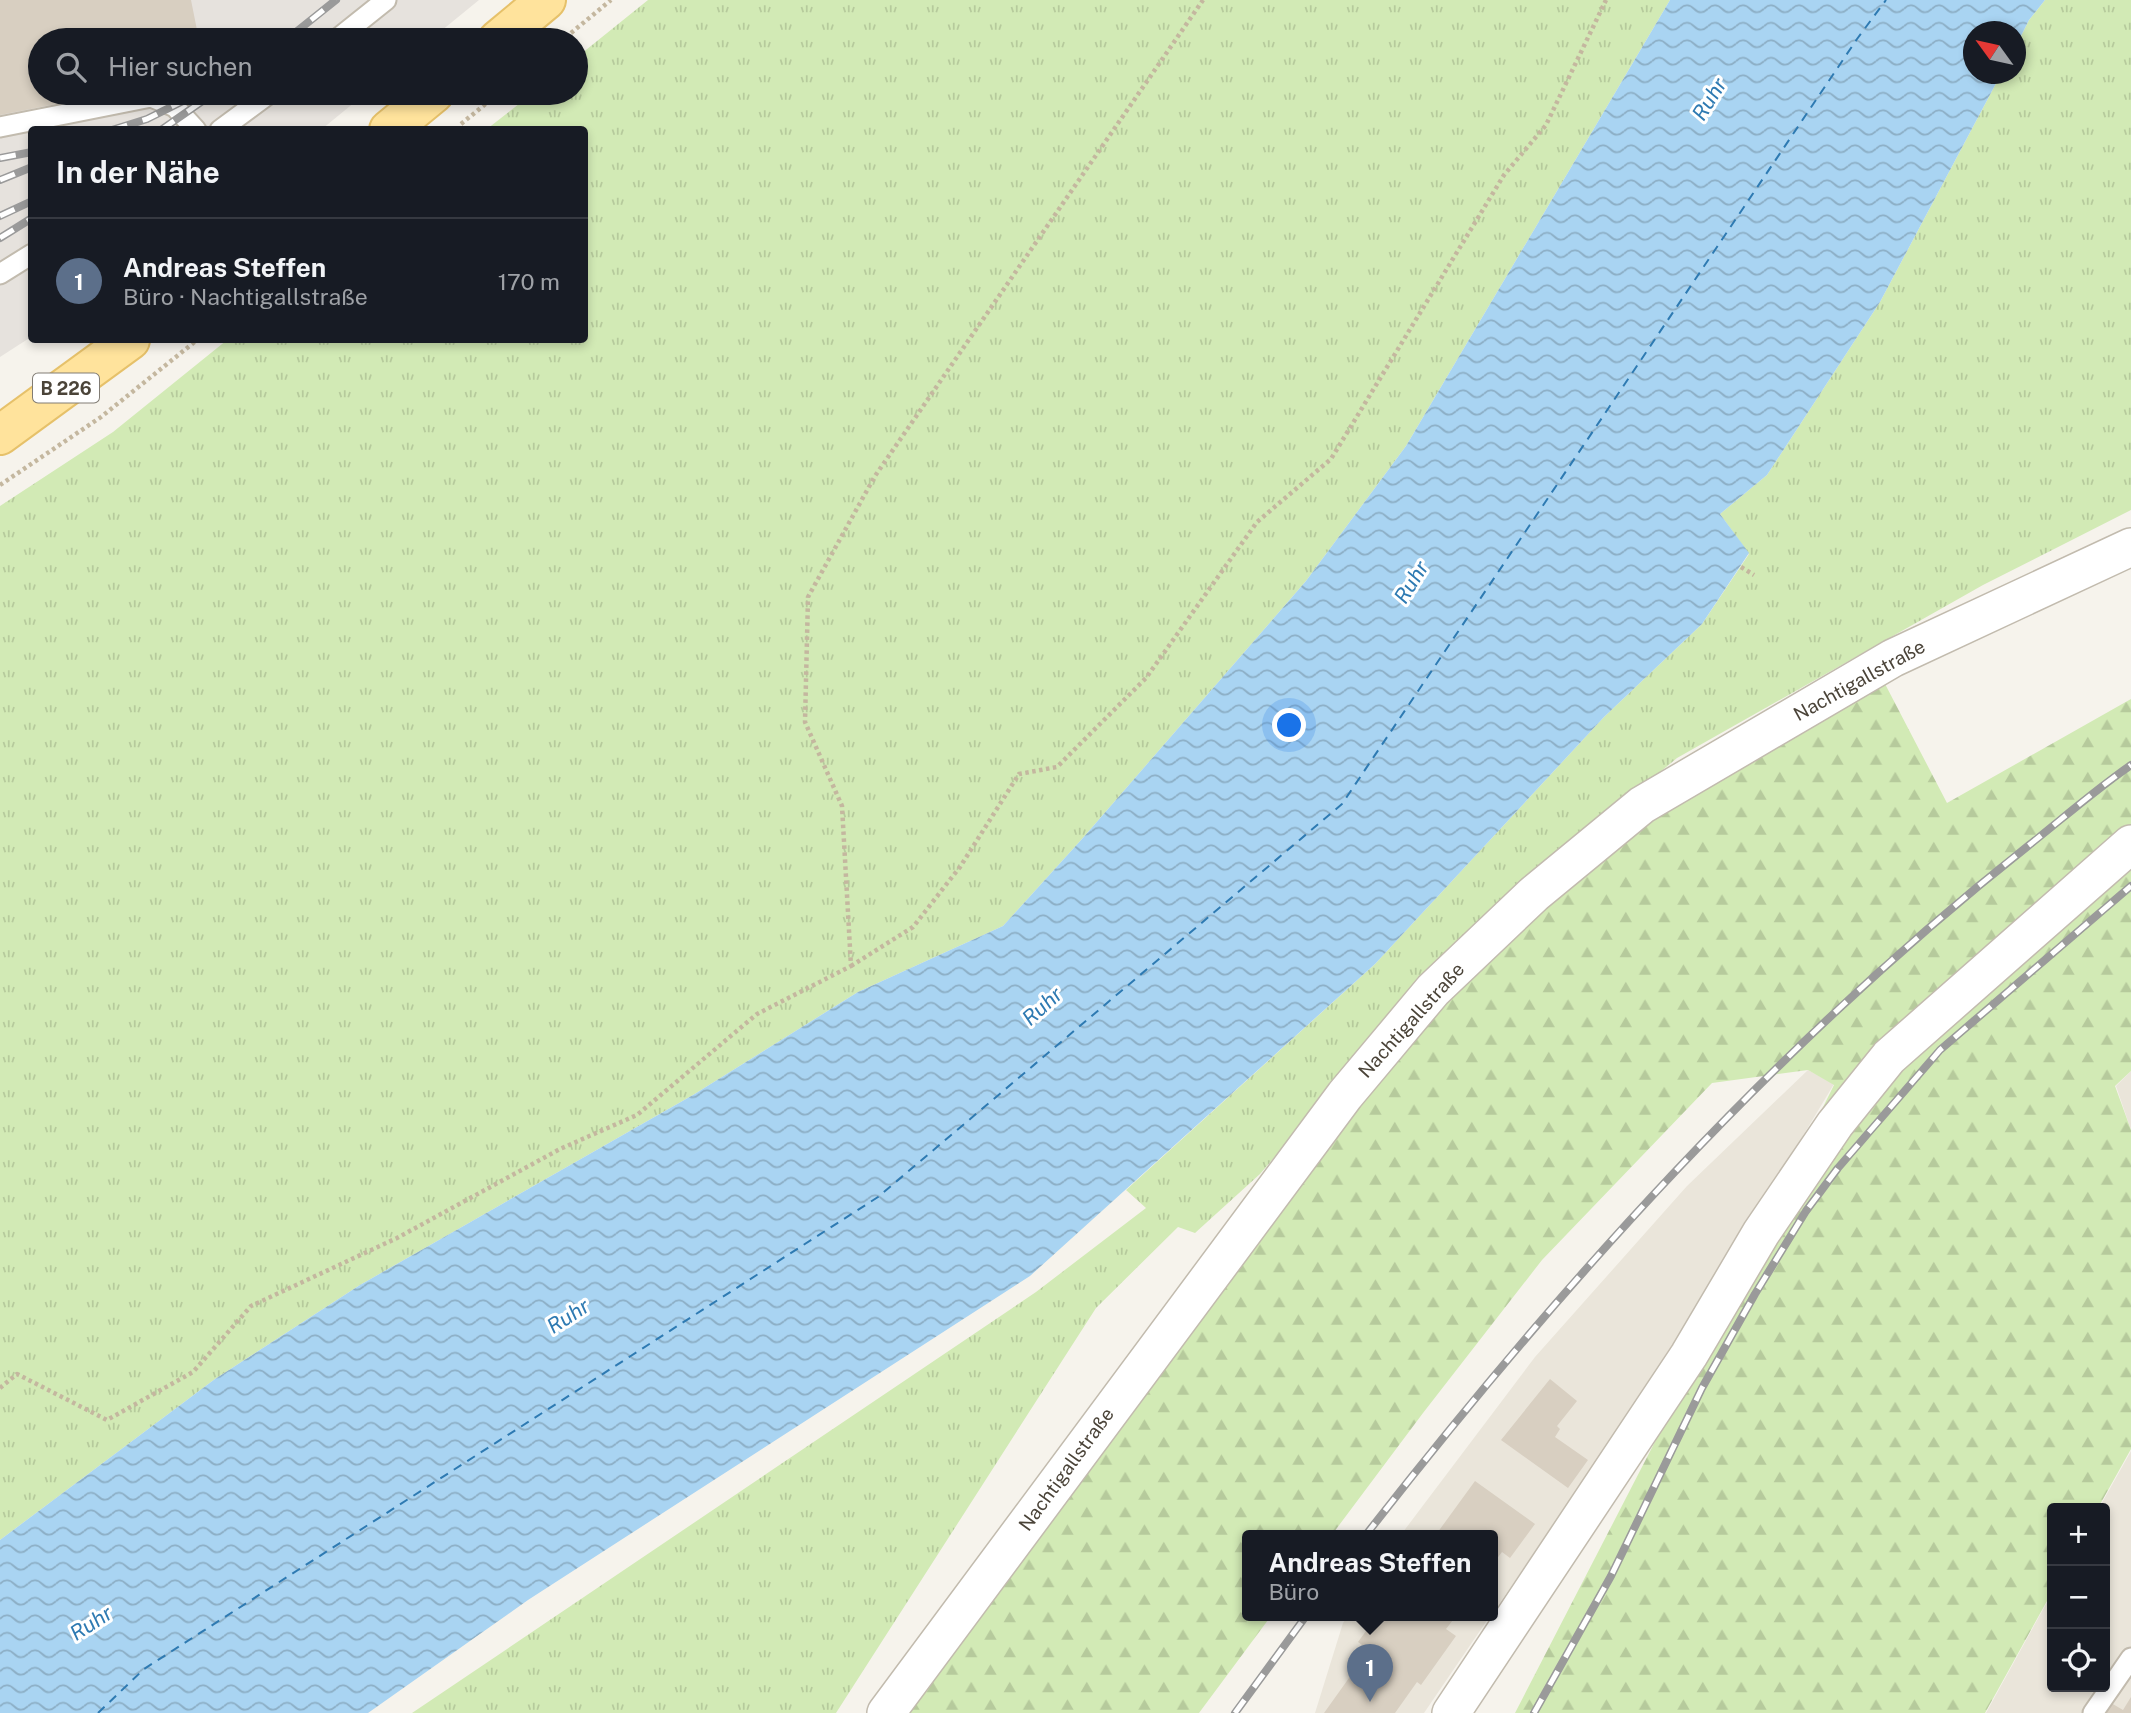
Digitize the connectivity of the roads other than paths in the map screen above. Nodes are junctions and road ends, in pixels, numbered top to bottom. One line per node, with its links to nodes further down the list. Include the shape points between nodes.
1 (357, 0): 4 (lane)
2 (386, 0): 4 (lane)
3 (547, 0): 6 (main road)
4 (360, 21): 5 (lane)
5 (351, 28)
6 (513, 28)
7 (111, 105): 14 (lane)
8 (170, 105): 11 (lane)
9 (254, 105): 12 (lane)
10 (420, 105): 13 (main road)
11 (192, 126)
12 (225, 126)
13 (395, 126)
14 (0, 127)
15 (28, 256): 16 (lane)
16 (0, 274)
17 (126, 343): 18 (main road, B 226)
18 (0, 435)
19 (2131, 547): 22 (street, Nachtigallstraße, via 1881,665 1642,805 1534,894 1433,990 1345,1095)
20 (2131, 845): 23 (street, via 1889,1058 1835,1124)
21 (2131, 1658): 24 (lane)
22 (886, 1713)
23 (1451, 1713)
24 (2093, 1713)

